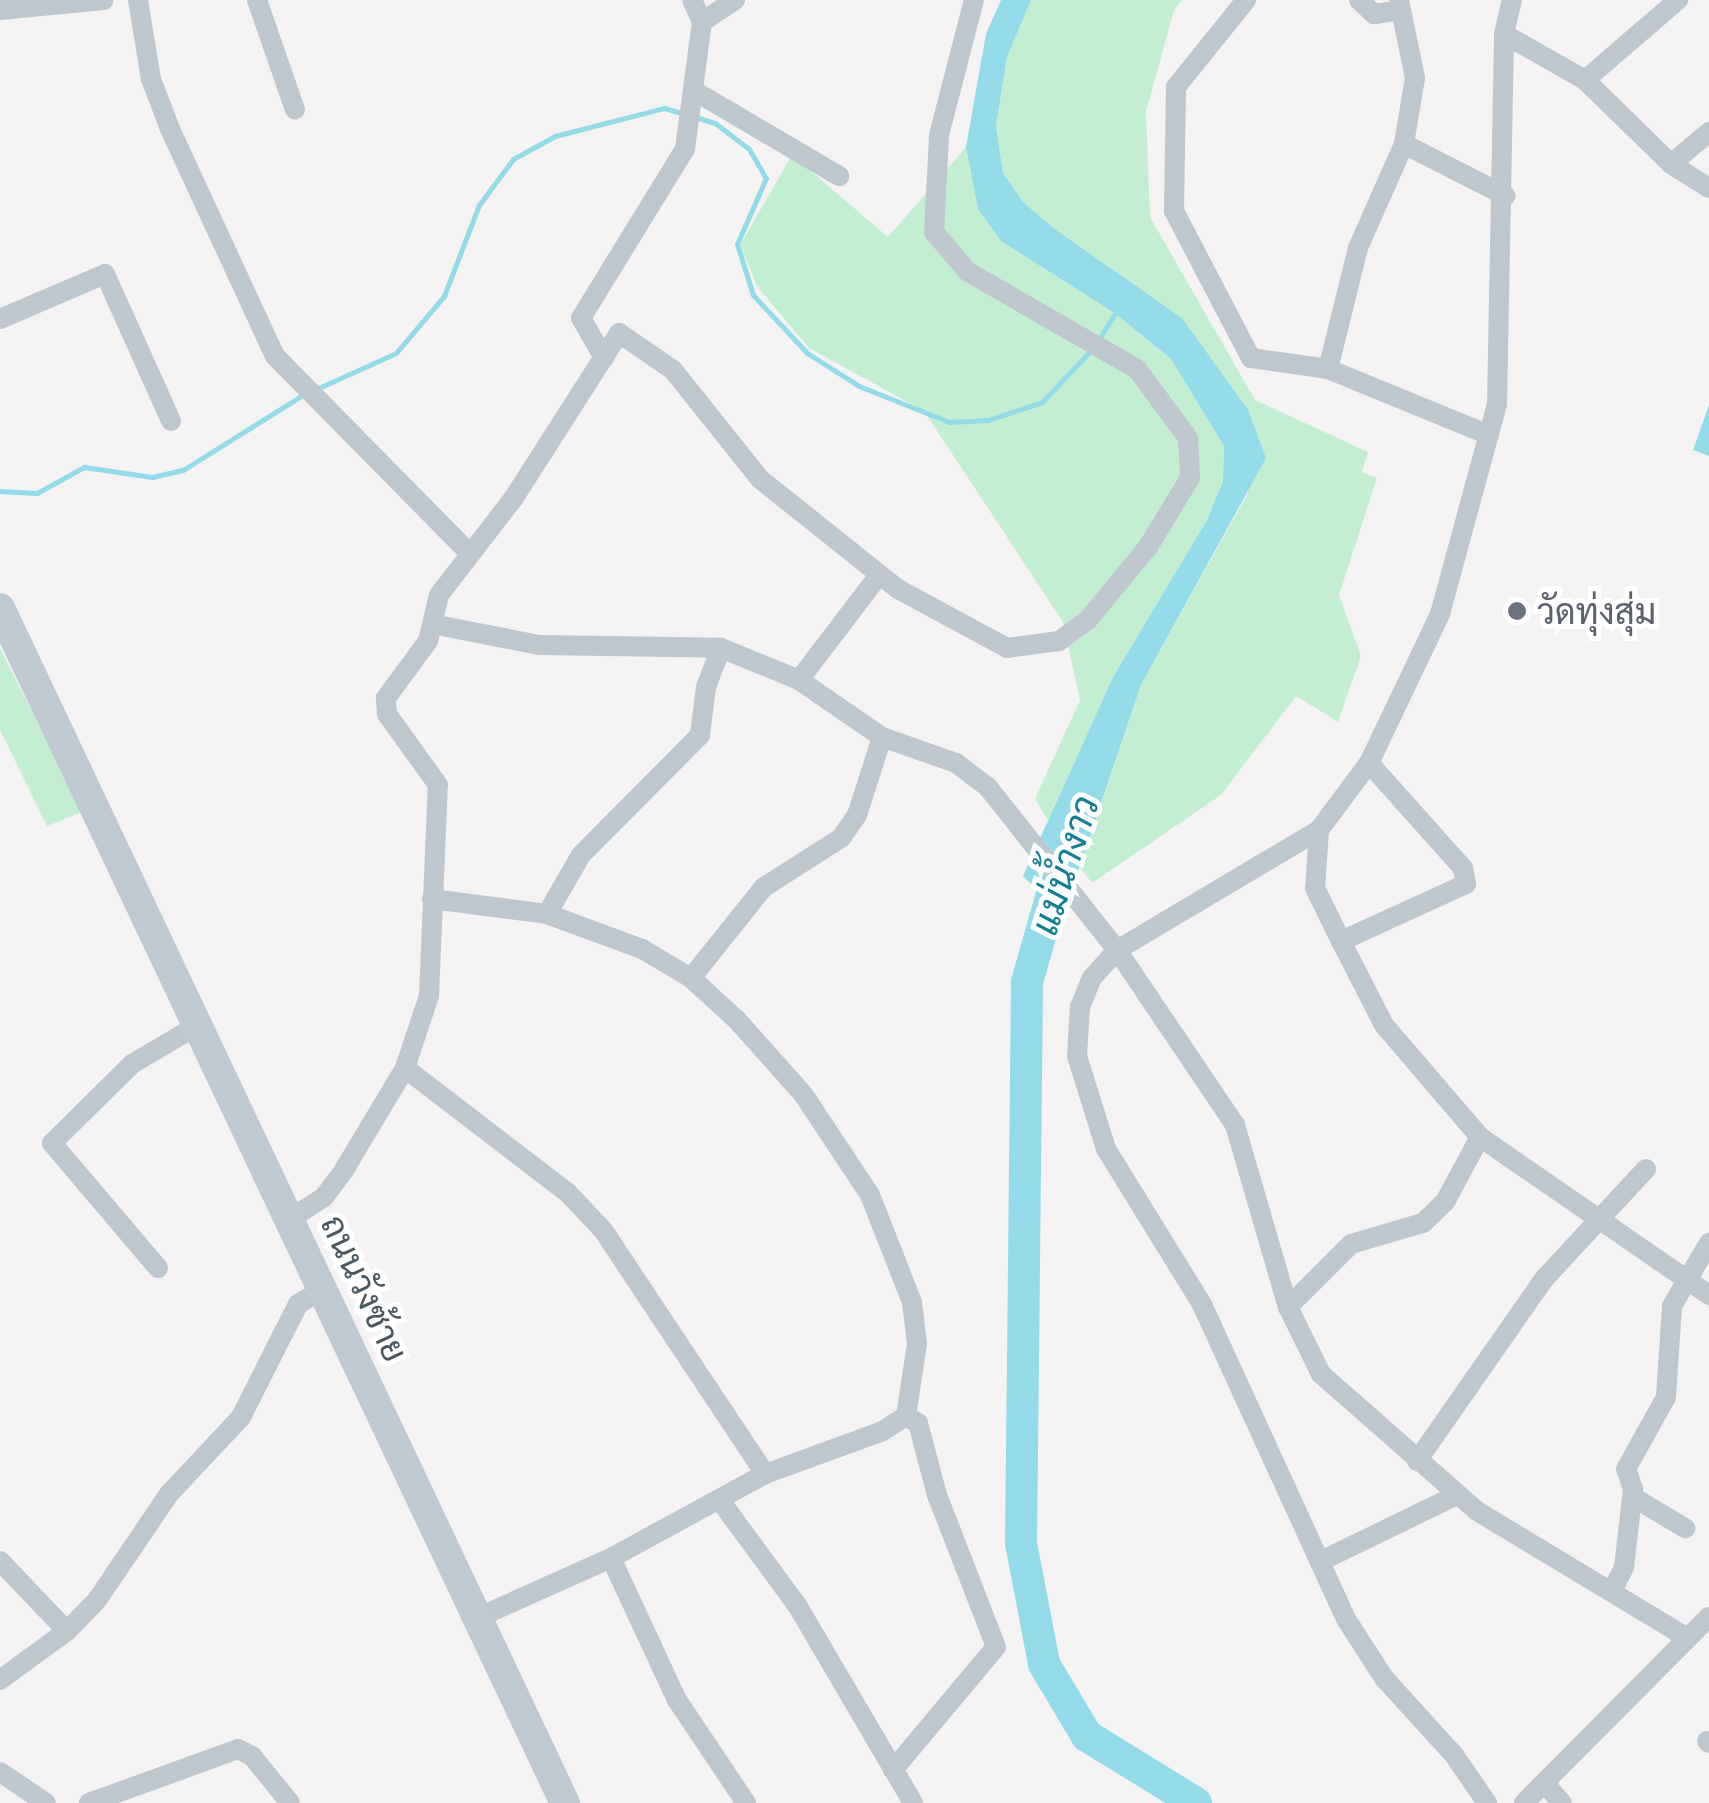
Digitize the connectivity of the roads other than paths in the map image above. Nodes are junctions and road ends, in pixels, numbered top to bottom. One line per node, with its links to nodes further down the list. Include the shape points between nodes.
1 (104, 0): 12 (street)
2 (138, 0): 29 (street, via 151,79 275,356)
3 (256, 0): 17 (street)
4 (692, 0): 13 (street)
5 (734, 0): 13 (street)
6 (974, 0): 30 (street, via 939,135 934,232 968,272 1138,369 1188,438 1190,478 1148,547 1088,621 1059,641 1007,648)
7 (1246, 0): 26 (street, via 1176,87 1174,211 1250,358)
8 (1360, 0): 11 (street, via 1374,14)
9 (1512, 0): 14 (street)
10 (1678, 0): 15 (street)
11 (1400, 5): 19 (street, via 1414,78)
12 (0, 10)
13 (702, 22): 16 (street)
14 (1504, 34): 15 (street); 23 (street)
15 (1586, 80): 20 (street)
16 (696, 99): 21 (street); 25 (street, via 690,128 652,208 581,318)
17 (295, 110)
18 (1709, 132): 20 (street)
19 (1404, 144): 23 (street); 26 (street, via 1358,248)
20 (1671, 164): 22 (street)
21 (838, 176)
22 (1709, 188)
23 (1506, 196): 28 (street, via 1498,404)
24 (0, 319): 27 (street, via 105,274)
25 (604, 358): 29 (street, via 513,499); 30 (street, via 618,332 673,370 760,480)
26 (1328, 369): 28 (street)
27 (171, 422)
28 (1489, 435): 36 (street, via 1440,614)
29 (468, 552): 32 (street, via 439,595)
30 (878, 575): 34 (street)
31 (0, 608): 43 (main road, ถนนวังซ้าย)
32 (432, 624): 33 (street, via 539,645); 38 (street, via 428,642 386,698 387,714 438,786)
33 (721, 648): 34 (street); 39 (street, via 706,687 700,735 581,856)
34 (799, 680): 35 (street)
35 (882, 737): 41 (street, via 956,763 987,786); 42 (street, via 857,815 840,838 764,887)
36 (1369, 763): 37 (street); 40 (street, via 1463,868 1466,884)
37 (1318, 830): 40 (street, via 1315,888); 41 (street)
38 (432, 899): 39 (street); 44 (street, via 434,970)
39 (546, 914): 42 (street, via 642,948)
40 (1341, 942): 45 (street, via 1384,1025)
41 (1117, 950): 54 (street, via 1234,1125); 64 (street, via 1092,978 1080,1007 1078,1056 1086,1099 1106,1149 1203,1306 1220,1356)
42 (691, 978): 55 (street, via 783,1069 870,1195 912,1302 917,1344)
43 (198, 1025): 48 (main road, ถนนวังซ้าย); 50 (street, via 132,1064 52,1143)
44 (405, 1068): 48 (street, via 324,1197); 57 (street, via 524,1157 592,1218)
45 (1480, 1137): 47 (street); 54 (street, via 1445,1202 1423,1222 1351,1244)
46 (1646, 1168): 47 (street)
47 (1602, 1216): 51 (street); 56 (street, via 1544,1279)
48 (290, 1219): 52 (main road, ถนนวังซ้าย)
49 (1709, 1243): 51 (street)
50 (158, 1268)
51 (1682, 1281): 53 (street); 59 (street, via 1668,1334 1666,1397 1626,1469)
52 (324, 1289): 67 (main road, ถนนวังซ้าย); 68 (street, via 298,1304 241,1417 169,1494)
53 (1709, 1295)
54 (1288, 1307): 56 (street, via 1321,1374)
55 (906, 1416): 57 (street, via 883,1432); 71 (street, via 918,1423 970,1590 996,1632 996,1648)
56 (1417, 1461): 58 (street)
57 (765, 1474): 60 (street)
58 (1458, 1495): 64 (street); 65 (street)
59 (1632, 1497): 61 (street); 65 (street, via 1624,1568)
60 (719, 1499): 62 (street); 71 (street, via 798,1605)
61 (1686, 1528)
62 (611, 1558): 67 (street); 78 (street, via 678,1700)
63 (0, 1561): 68 (street)
64 (1322, 1561): 80 (street, via 1366,1651)
65 (1613, 1590): 69 (street)
66 (1709, 1616): 69 (street)
67 (477, 1618): 77 (main road, ถนนวังซ้าย)
68 (67, 1631): 70 (street)
69 (1686, 1637): 73 (street)
70 (0, 1680)
71 (893, 1770): 79 (street)
72 (0, 1772): 74 (street)
73 (1545, 1784): 81 (street); 82 (street)
74 (40, 1802)
75 (89, 1803): 76 (street, via 238,1749 252,1756)
76 (290, 1803)
77 (565, 1803)
78 (746, 1803)
79 (912, 1803)
80 (1487, 1803)
81 (1524, 1803)
82 (1562, 1803)

